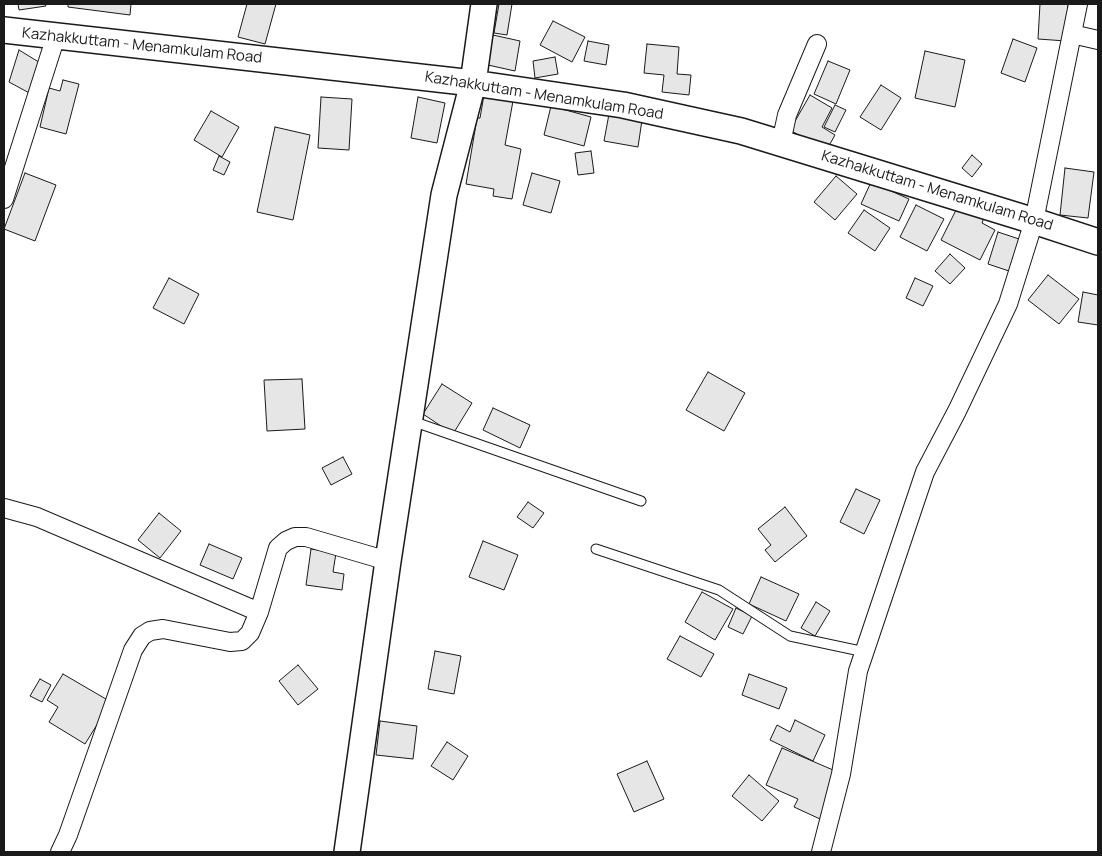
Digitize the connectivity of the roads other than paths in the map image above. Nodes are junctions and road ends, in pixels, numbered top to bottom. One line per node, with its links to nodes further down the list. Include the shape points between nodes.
1 (484, 4): 8 (main road)
2 (1078, 4): 4 (street)
3 (4, 30): 5 (main road, Kazhakkuttam - Menamkulam Road)
4 (1072, 34): 6 (street); 11 (street)
5 (56, 36): 8 (main road, Kazhakkuttam - Menamkulam Road); 10 (street)
6 (1098, 40)
7 (816, 44): 9 (street, via 787,115)
8 (473, 83): 9 (main road, Kazhakkuttam - Menamkulam Road, via 623,105); 13 (main road, via 444,195)
9 (781, 143): 11 (main road, Kazhakkuttam - Menamkulam Road)
10 (4, 199)
11 (1034, 221): 12 (main road, Kazhakkuttam - Menamkulam Road); 19 (street, via 1008,304 925,472)
12 (1098, 242)
13 (410, 420): 14 (lane); 17 (main road)
14 (641, 501)
15 (4, 508): 18 (street, via 36,517)
16 (596, 549): 19 (lane, via 720,590 790,636)
17 (388, 560): 18 (street, via 306,538 290,539 278,548); 21 (main road)
18 (259, 612): 20 (street, via 250,633 242,641 230,642 163,629 142,636 133,650)
19 (865, 652): 22 (street, via 858,671 841,774)
20 (60, 852)
21 (347, 852)
22 (821, 852)

